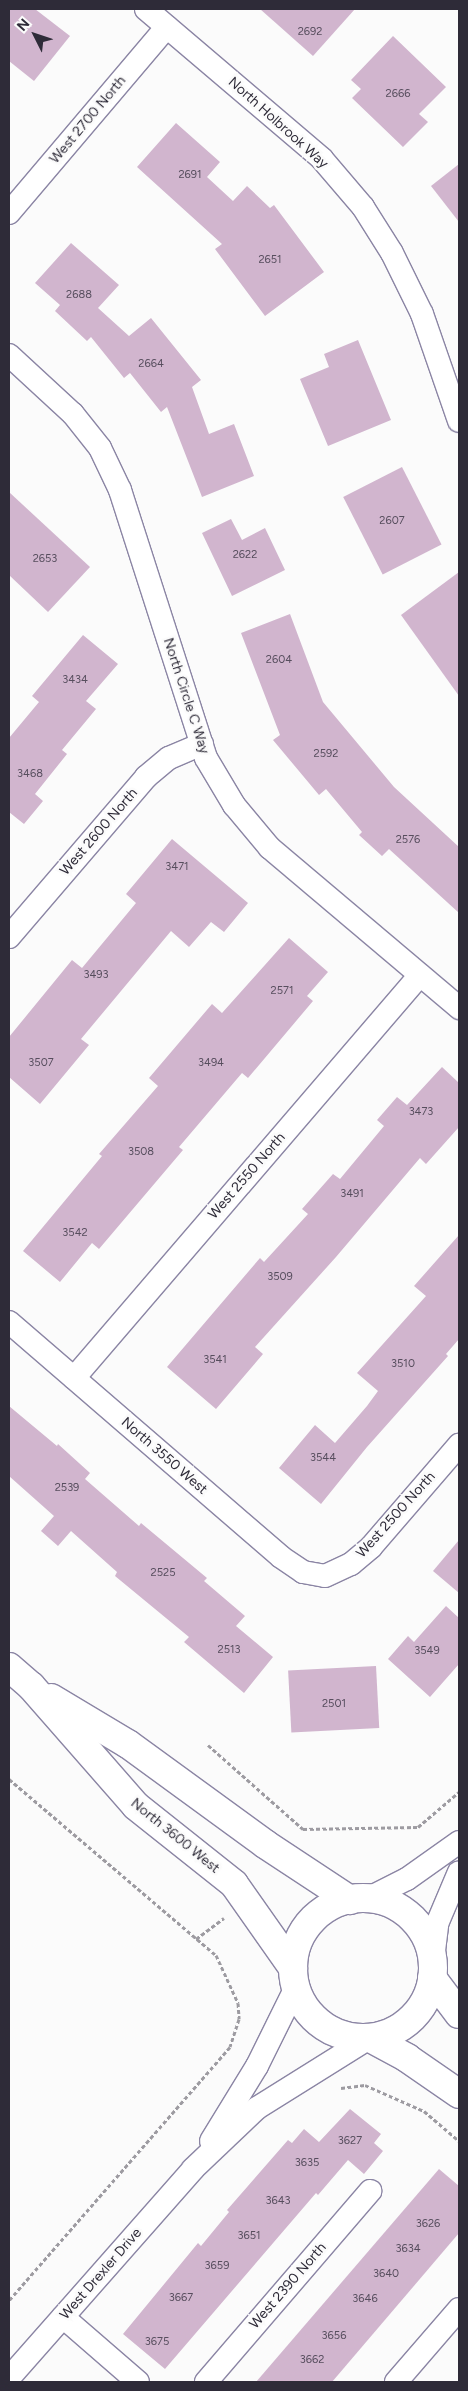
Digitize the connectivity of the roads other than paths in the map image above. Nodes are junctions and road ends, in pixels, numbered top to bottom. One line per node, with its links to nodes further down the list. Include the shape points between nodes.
1 (146, 9): 2 (street, North Holbrook Way)
2 (167, 27): 3 (street, West 2700 North); 5 (street, North Holbrook Way, via 322,159 363,207 392,253 422,314)
3 (9, 213)
4 (9, 355): 6 (street, North Circle C Way, via 73,414 100,448 120,490)
5 (459, 421)
6 (202, 744): 7 (street, West 2600 North, via 169,758 146,777); 8 (street, North Circle C Way, via 206,758 234,805 270,848)
7 (9, 937)
8 (420, 975): 9 (street, North Circle C Way); 11 (street, West 2550 North)
9 (459, 1008)
10 (9, 1322): 11 (street, North 3550 West)
11 (74, 1378): 13 (street, North 3550 West, via 281,1558 303,1572)
12 (459, 1445): 13 (street, West 2500 North, via 371,1547 351,1564)
13 (326, 1576)
14 (9, 1667): 15 (street, North 3600 West)
15 (31, 1686): 18 (street, North 3600 West, via 128,1744 265,1844); 20 (street, North 3600 West, via 136,1806 234,1884)
16 (459, 1842): 18 (street, via 407,1879)
17 (459, 1872): 19 (street, via 436,1924)
18 (359, 1899): 19 (street, via 387,1902 411,1918 428,1940); 20 (street, via 332,1906 304,1931 296,1949)
19 (432, 1968): 21 (street); 22 (street, via 427,1996 417,2013 403,2026)
20 (294, 1977): 22 (street, via 303,2004 315,2019 330,2030); 24 (street, West Drexler Drive, via 257,2066)
21 (459, 2014)
22 (369, 2040): 23 (street, via 407,2058); 24 (street, West Drexler Drive, via 257,2108)
23 (459, 2094)
24 (193, 2170): 27 (street, West Drexler Drive)
25 (370, 2191): 30 (street, West 2390 North)
26 (459, 2309): 31 (street)
27 (63, 2317): 28 (street, West Drexler Drive); 29 (street)
28 (9, 2378)
29 (138, 2382)
30 (206, 2382)
31 (396, 2382)

